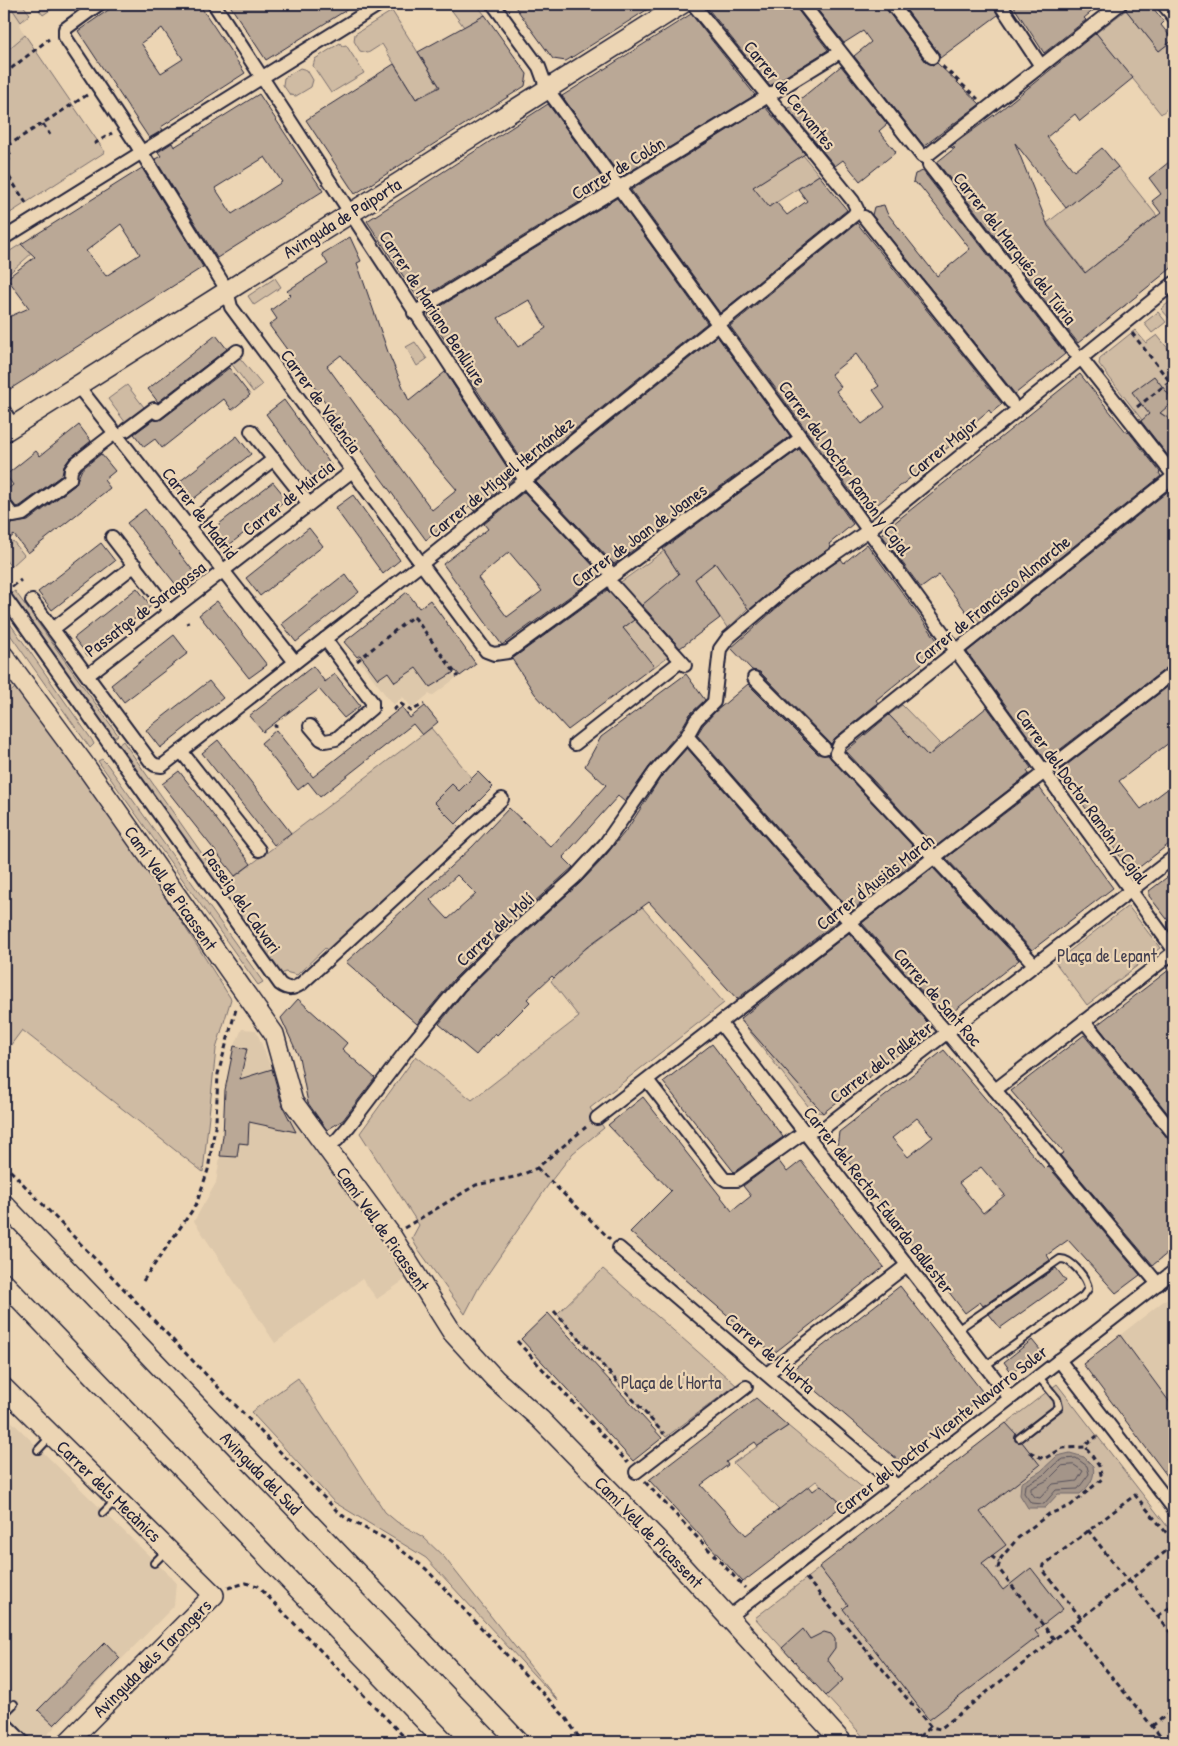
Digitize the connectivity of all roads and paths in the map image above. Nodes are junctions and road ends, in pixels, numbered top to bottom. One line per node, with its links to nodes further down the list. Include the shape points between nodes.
1 (98, 4): 28 (street, Carrer de València, via 65,29 65,37)
2 (214, 4): 18 (street, Carrer de Mariano Benlliure)
3 (380, 4): 18 (street)
4 (493, 4): 19 (street, Carrer del Doctor Ramón y Cajal, via 539,67)
5 (682, 4): 19 (street, Avinguda de Paiporta)
6 (693, 4): 21 (street, Carrer de Cervantes)
7 (803, 4): 14 (street, Carrer del Marqués del Túria)
8 (892, 4): 15 (street)
9 (1000, 4): 16 (street)
10 (1120, 4): 16 (street)
11 (1163, 4): 12 (street)
12 (1174, 18)
13 (49, 39): 17 (path)
14 (840, 52): 21 (street, Carrer de Colón); 29 (street, Carrer del Marqués del Túria)
15 (934, 58): 22 (path)
16 (1041, 66): 29 (street)
17 (4, 74)
18 (263, 79): 28 (street); 33 (street, Carrer de Mariano Benlliure)
19 (547, 89): 31 (street, Carrer del Doctor Ramón y Cajal); 33 (street, Avinguda de Paiporta)
20 (88, 95): 23 (path)
21 (769, 95): 31 (street, Carrer de Colón); 34 (street, Carrer de Cervantes)
22 (983, 103)
23 (42, 124): 25 (path); 27 (path)
24 (113, 132): 26 (path)
25 (50, 135)
26 (94, 144)
27 (5, 145): 30 (path, via 10,161)
28 (142, 153): 35 (street); 37 (street, Carrer de València)
29 (926, 161): 42 (street, Carrer del Marqués del Túria)
30 (4, 169): 32 (path)
31 (619, 188): 38 (street, Carrer de Colón); 39 (street, Carrer del Doctor Ramón y Cajal)
32 (26, 203)
33 (350, 213): 37 (street, Avinguda de Paiporta); 38 (street, Carrer de Mariano Benlliure)
34 (860, 213): 39 (street, Carrer de Miguel Hernández); 47 (street, Carrer de Cervantes)
35 (4, 238)
36 (1174, 283): 42 (street, Carrer Major)
37 (227, 290): 45 (street, Avinguda de Paiporta); 54 (street, Carrer de València, via 231,307)
38 (414, 313): 56 (street, Carrer de Mariano Benlliure)
39 (718, 326): 52 (street, Carrer del Doctor Ramón y Cajal); 56 (street, Carrer de Miguel Hernández)
40 (1130, 331): 44 (path)
41 (237, 351): 51 (street, via 157,413 154,409)
42 (1077, 355): 48 (street, Carrer del Marqués del Túria); 60 (street, Carrer Major)
43 (1174, 378): 44 (path)
44 (1170, 382): 46 (path); 48 (path)
45 (77, 385): 49 (street, Avinguda de Paiporta); 51 (street, Carrer de Madrid)
46 (1174, 387)
47 (1011, 402)
48 (1127, 416): 55 (street, Carrer del Marqués del Túria)
49 (7, 423)
50 (251, 431): 53 (street)
51 (120, 432): 57 (street, via 76,463 70,479 24,514 13,516); 59 (street, Carrer de Madrid)
52 (801, 438): 60 (street, Carrer del Doctor Ramón y Cajal); 74 (street, Carrer de Joan de Joanes, via 508,652)
53 (274, 459): 58 (street); 59 (street)
54 (351, 472): 58 (street, Carrer de Múrcia); 63 (street, Carrer de València)
55 (1174, 476): 73 (street, Carrer de Francisco Almarche)
56 (527, 484): 63 (street, Carrer de Miguel Hernández); 65 (street, Carrer de Mariano Benlliure)
57 (4, 504)
58 (309, 504): 64 (street, Carrer de Múrcia)
59 (188, 526): 64 (street, Carrer de Madrid)
60 (870, 530): 71 (street, Carrer Major, via 793,584); 73 (street, Carrer del Doctor Ramón y Cajal)
61 (112, 537): 62 (street)
62 (135, 565): 69 (street); 70 (street)
63 (420, 565): 72 (street, Carrer de Miguel Hernández); 74 (street, Carrer de València, via 481,646)
64 (223, 571): 69 (street, Passatge de Saragossa); 77 (street, Carrer de Madrid)
65 (609, 571)
66 (614, 586): 86 (street, via 683,663)
67 (4, 596): 90 (street, Passeig del Calvari, via 285,988 301,984)
68 (32, 601): 70 (street)
69 (170, 612): 79 (street, Passatge de Saragossa)
70 (52, 629): 79 (street)
71 (732, 635): 85 (street, Carrer del Molí, via 720,649 714,702 696,720)
72 (325, 639): 77 (street, Carrer de Miguel Hernández); 84 (street, via 372,702 370,712 336,739 321,739)
73 (956, 652): 89 (street, Carrer del Doctor Ramón y Cajal); 93 (street, Carrer de Francisco Almarche, via 840,744 837,755)
74 (494, 654)
75 (4, 656): 98 (street, Camí Vell de Picassent)
76 (356, 661): 80 (path, via 412,617)
77 (295, 662): 88 (street, Carrer de Miguel Hernández)
78 (1174, 672): 89 (street, Carrer d'Ausiàs March)
79 (88, 675): 88 (street, Carrer de Miguel Hernández, via 155,766 162,766)
80 (458, 677)
81 (754, 678): 87 (street)
82 (424, 704): 83 (path, via 412,711 401,704)
83 (394, 710)
84 (310, 726)
85 (687, 736): 95 (street, Carrer de Sant Roc); 107 (street, Carrer del Molí, via 655,772 623,820 586,866 459,986 349,1126)
86 (575, 744)
87 (824, 748)
88 (181, 751): 91 (street)
89 (1044, 773): 93 (street, Carrer d'Ausiàs March); 94 (street, Carrer del Doctor Ramón y Cajal)
90 (502, 799)
91 (258, 850)
92 (1174, 857): 94 (street, Carrer del Palleter)
93 (933, 859): 95 (street, Carrer d'Ausiàs March); 97 (street)
94 (1130, 891): 96 (street, Carrer del Doctor Ramón y Cajal); 97 (street, Carrer del Palleter)
95 (850, 923): 100 (street, Carrer d'Ausiàs March); 101 (street, Carrer de Sant Roc)
96 (1174, 951): 99 (street)
97 (1035, 965): 101 (street, Carrer del Palleter)
98 (242, 989): 107 (street, Camí Vell de Picassent, via 274,1034 292,1102); 115 (path, via 218,1074 216,1121 208,1170 196,1205)
99 (1084, 1021): 103 (street); 106 (street)
100 (720, 1024): 102 (street, Carrer d'Ausiàs March); 105 (street, Carrer del Rector Eduardo Ballester)
101 (948, 1034): 103 (street, Carrer de Sant Roc); 105 (street, Carrer del Palleter, via 828,1126)
102 (647, 1080): 104 (street, Carrer d'Ausiàs March); 105 (street, Carrer del Palleter, via 726,1180 741,1178)
103 (995, 1090): 117 (street, Carrer de Sant Roc)
104 (597, 1118): 109 (path)
105 (804, 1132): 113 (street, Carrer del Rector Eduardo Ballester)
106 (1174, 1134)
107 (326, 1147): 111 (street, Camí Vell de Picassent)
108 (4, 1164): 166 (path, via 336,1510 388,1540 426,1569 566,1718)
109 (537, 1168): 111 (path, via 519,1176 476,1185); 112 (path)
110 (4, 1204): 165 (street, Avinguda del Sud)
111 (391, 1235): 150 (street, Camí Vell de Picassent, via 452,1332 495,1379 658,1540)
112 (619, 1248): 122 (street, Carrer de l’Horta)
113 (907, 1265): 119 (street, Carrer del Rector Eduardo Ballester); 122 (street)
114 (1174, 1271): 117 (street, Carrer del Doctor Vicente Navarro Soler)
115 (143, 1281)
116 (4, 1283): 164 (street)
117 (1158, 1284): 120 (street, Carrer del Doctor Vicente Navarro Soler)
118 (554, 1311): 130 (path)
119 (957, 1330): 121 (street, Carrer del Rector Eduardo Ballester); 121 (lane, via 1060,1259 1070,1261 1087,1282 1088,1289 1083,1296)
120 (1059, 1360): 123 (street, Carrer del Doctor Vicente Navarro Soler); 137 (street)
121 (986, 1366): 126 (street, Carrer del Rector Eduardo Ballester)
122 (768, 1373): 135 (street, Carrer de l’Horta)
123 (1038, 1376): 126 (street, Carrer del Doctor Vicente Navarro Soler); 129 (lane, via 1057,1399 1059,1408)
124 (746, 1387): 130 (street)
125 (5, 1392): 127 (street, Carrer dels Mecànics)
126 (1010, 1398): 135 (street, Carrer del Doctor Vicente Navarro Soler)
127 (52, 1435): 132 (lane); 136 (street, Carrer dels Mecànics)
128 (1098, 1436): 131 (path)
129 (1019, 1438)
130 (672, 1443): 134 (street)
131 (1086, 1447): 133 (path, via 1063,1448 1044,1459); 143 (path, via 1099,1466 1102,1479 1070,1506 1049,1514 1018,1538)
132 (38, 1450)
133 (1030, 1452)
134 (636, 1472)
135 (897, 1486): 150 (street, Carrer del Doctor Vicente Navarro Soler)
136 (117, 1499): 138 (lane); 141 (street, Carrer dels Mecànics)
137 (1174, 1508)
138 (103, 1513)
139 (1088, 1530): 140 (path, via 1135,1495); 146 (path); 151 (path, via 1042,1567)
140 (1174, 1544): 146 (path)
141 (168, 1549): 144 (lane); 147 (street, Carrer dels Mecànics)
142 (991, 1556): 143 (path)
143 (999, 1562): 154 (path, via 998,1568)
144 (154, 1563)
145 (806, 1578): 160 (path)
146 (1128, 1581): 149 (path); 151 (path)
147 (214, 1595): 162 (street, Avinguda dels Tarongers); 163 (path, via 233,1585 246,1583 258,1586)
148 (1174, 1604): 149 (path)
149 (1158, 1616): 153 (path)
150 (728, 1617): 167 (street, Camí Vell de Picassent)
151 (1081, 1618): 152 (path)
152 (1071, 1626): 154 (path); 159 (path)
153 (1174, 1637)
154 (1054, 1639): 160 (path, via 940,1728)
155 (14, 1704): 157 (lane)
156 (1174, 1709): 159 (path)
157 (4, 1714)
158 (4, 1723): 161 (street)
159 (1152, 1726): 169 (path)
160 (931, 1727): 168 (path)
161 (23, 1742)
162 (68, 1742)
163 (408, 1742)
164 (445, 1742)
165 (519, 1742)
166 (582, 1742)
167 (842, 1742)
168 (912, 1742)
169 (1165, 1742)

